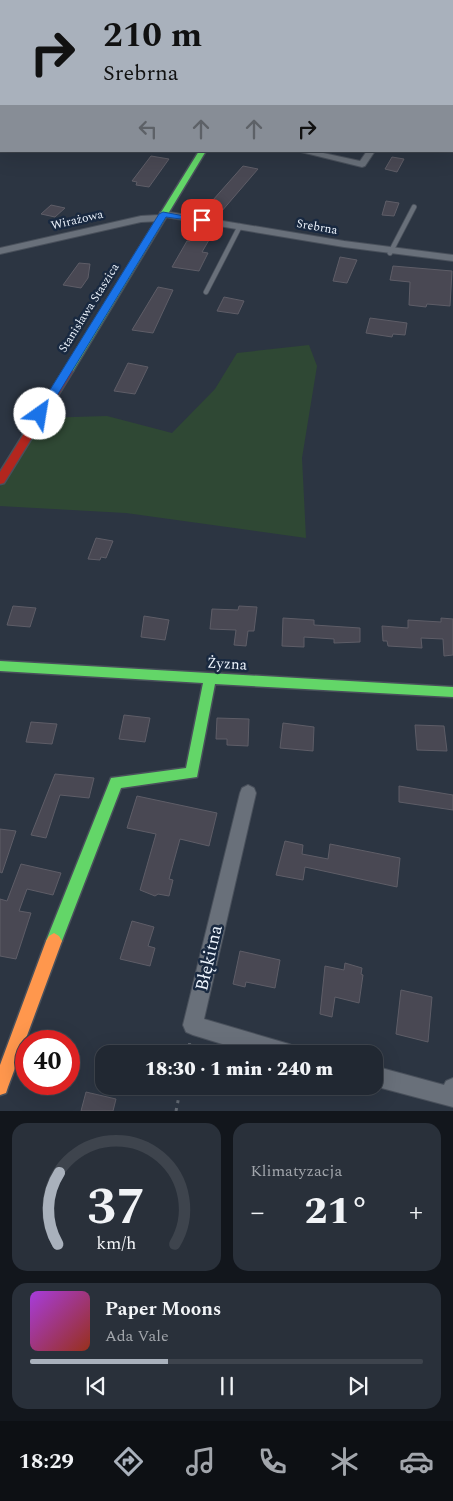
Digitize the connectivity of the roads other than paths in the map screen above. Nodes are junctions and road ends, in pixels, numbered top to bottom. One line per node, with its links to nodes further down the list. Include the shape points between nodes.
1 (202, 152): 5 (street, Stanisława Staszica)
2 (305, 152): 3 (street, via 362,164)
3 (370, 152)
4 (414, 207): 8 (lane)
5 (162, 216): 6 (street, Srebrna); 7 (street, Wirażowa); 11 (street, Stanisława Staszica)
6 (240, 226): 8 (street, Srebrna); 10 (lane)
7 (0, 251)
8 (390, 253): 9 (street, Srebrna)
9 (453, 258)
10 (206, 292)
11 (0, 480)
12 (0, 666): 13 (street, Żyzna)
13 (210, 678): 14 (street, Żyzna); 18 (street, via 192,773 116,782)
14 (453, 692)
15 (248, 793): 16 (street, Błękitna, via 193,1025)
16 (259, 1045)
17 (383, 1078): 19 (street, via 452,1097)
18 (0, 1087)
19 (453, 1088)

